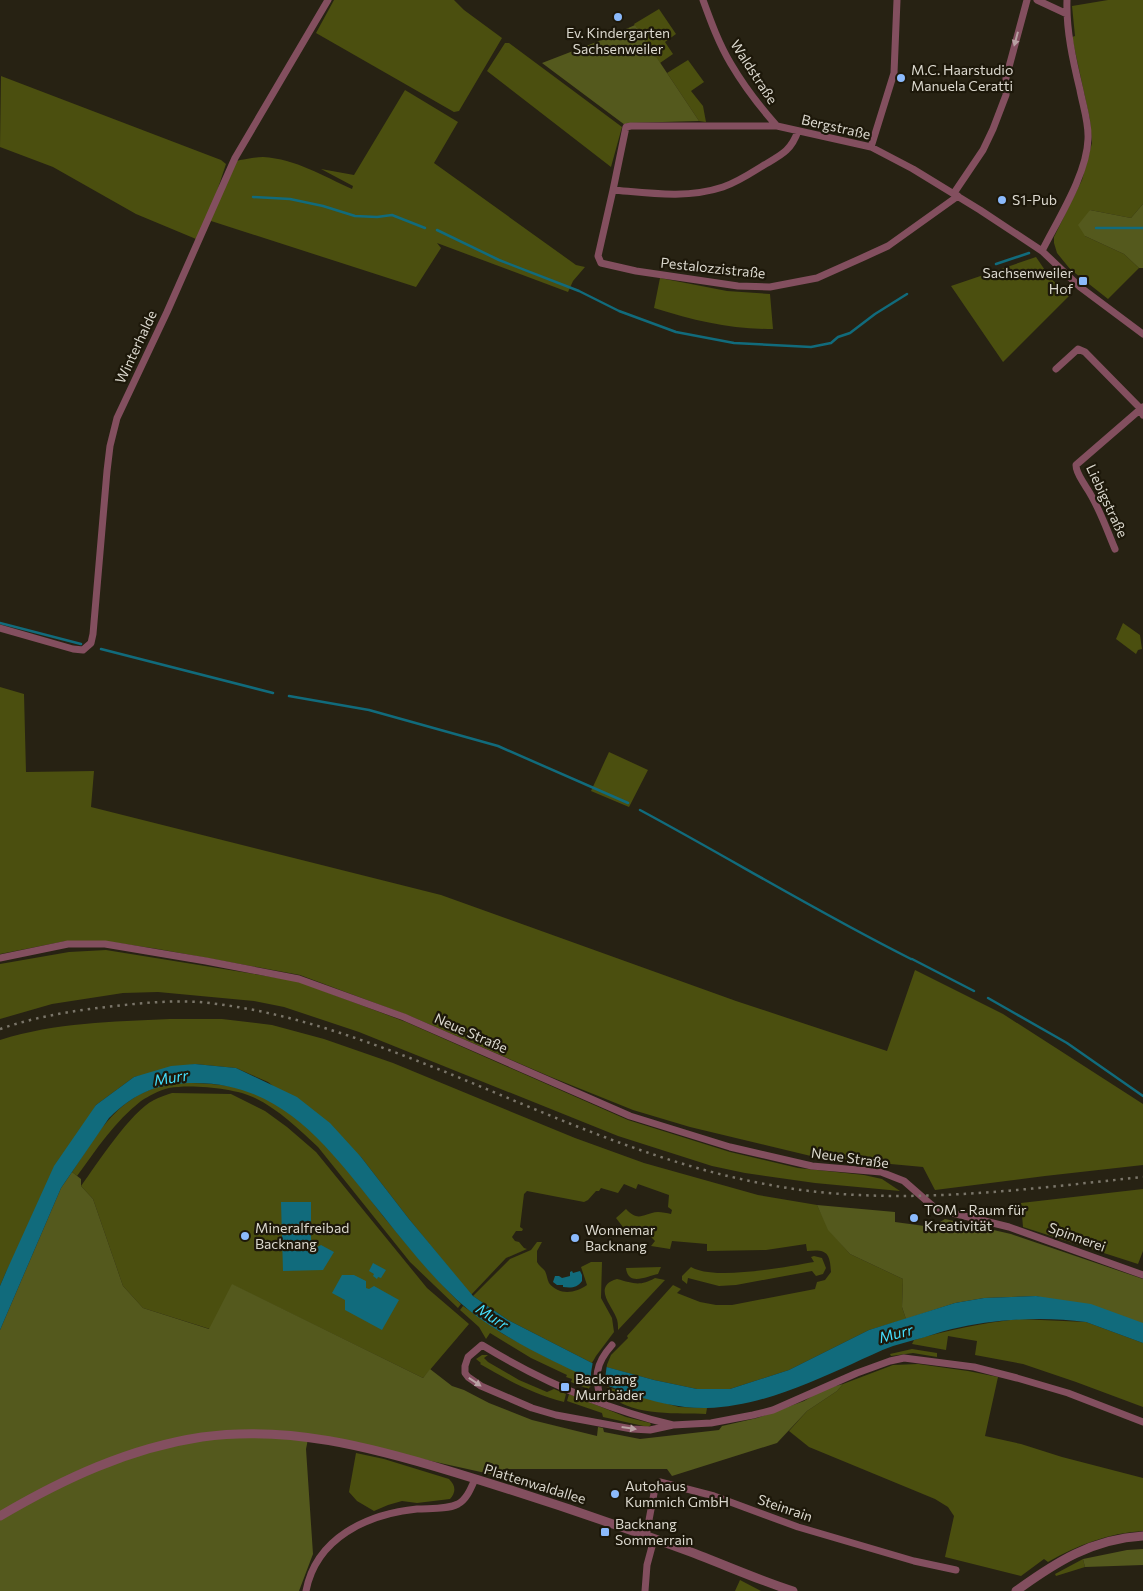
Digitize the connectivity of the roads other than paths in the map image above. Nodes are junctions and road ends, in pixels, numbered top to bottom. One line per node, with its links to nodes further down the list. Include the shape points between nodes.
1 (328, 0): 18 (street, Winterhalde, via 235,158 117,418 107,471 91,643 83,650 73,649)
2 (703, 0): 8 (street, Waldstraße, via 730,63)
3 (897, 0): 10 (street, via 894,73)
4 (1027, 0): 12 (street, one-way to 12, via 1006,78 1006,95 983,150)
5 (1037, 0): 7 (street)
6 (1067, 0): 7 (street)
7 (1067, 14): 13 (street, via 1088,138 1086,155 1073,190)
8 (776, 126): 9 (street, Bergstraße); 11 (street, Bergstraße, via 626,127)
9 (798, 131): 10 (street, Bergstraße); 11 (street, via 787,151 724,186 678,195)
10 (871, 147): 12 (street, Bergstraße)
11 (613, 190): 12 (street, Pestalozzistraße, via 598,256 601,263 738,286 770,287 817,278 888,246)
12 (956, 195): 13 (street, Bergstraße)
13 (1042, 251): 14 (street, Bergstraße, via 1080,288)
14 (1143, 334)
15 (1056, 369): 16 (street, via 1078,349 1085,352)
16 (1142, 410): 17 (street, Liebigstraße, via 1077,463 1076,469 1092,496)
17 (1115, 549)
18 (0, 628)
19 (0, 958): 20 (street, Neue Straße, via 68,944 106,944 300,979 404,1017 630,1116 730,1147 812,1166 881,1172 904,1181)
20 (919, 1195): 21 (street, Spinnerei, via 936,1209 1009,1227)
21 (1143, 1275)
22 (612, 1345): 23 (street, via 598,1365 596,1377)
23 (601, 1402): 25 (street); 25 (street, one-way to 25, via 523,1368 482,1345 466,1361 469,1379 532,1408 632,1429 650,1430)
24 (1143, 1422): 25 (street, via 1068,1393 1017,1378 974,1367 904,1358 857,1373 766,1412 711,1423)
25 (673, 1425)
26 (475, 1479): 27 (street, via 389,1453 308,1436 202,1437 132,1453 94,1467); 29 (street, Plattenwaldallee); 32 (street, Plattenwaldallee, via 459,1503 377,1517 346,1531 333,1541 313,1567)
27 (0, 1516)
28 (1143, 1536): 35 (street, via 1079,1551)
29 (650, 1537): 30 (street, Steinrain, via 655,1488 660,1482 714,1496 798,1527); 31 (street, Plattenwaldallee); 33 (street)
30 (956, 1570)
31 (781, 1589): 34 (street, Plattenwaldallee)
32 (306, 1591)
33 (645, 1591)
34 (793, 1591)
35 (1016, 1591)

